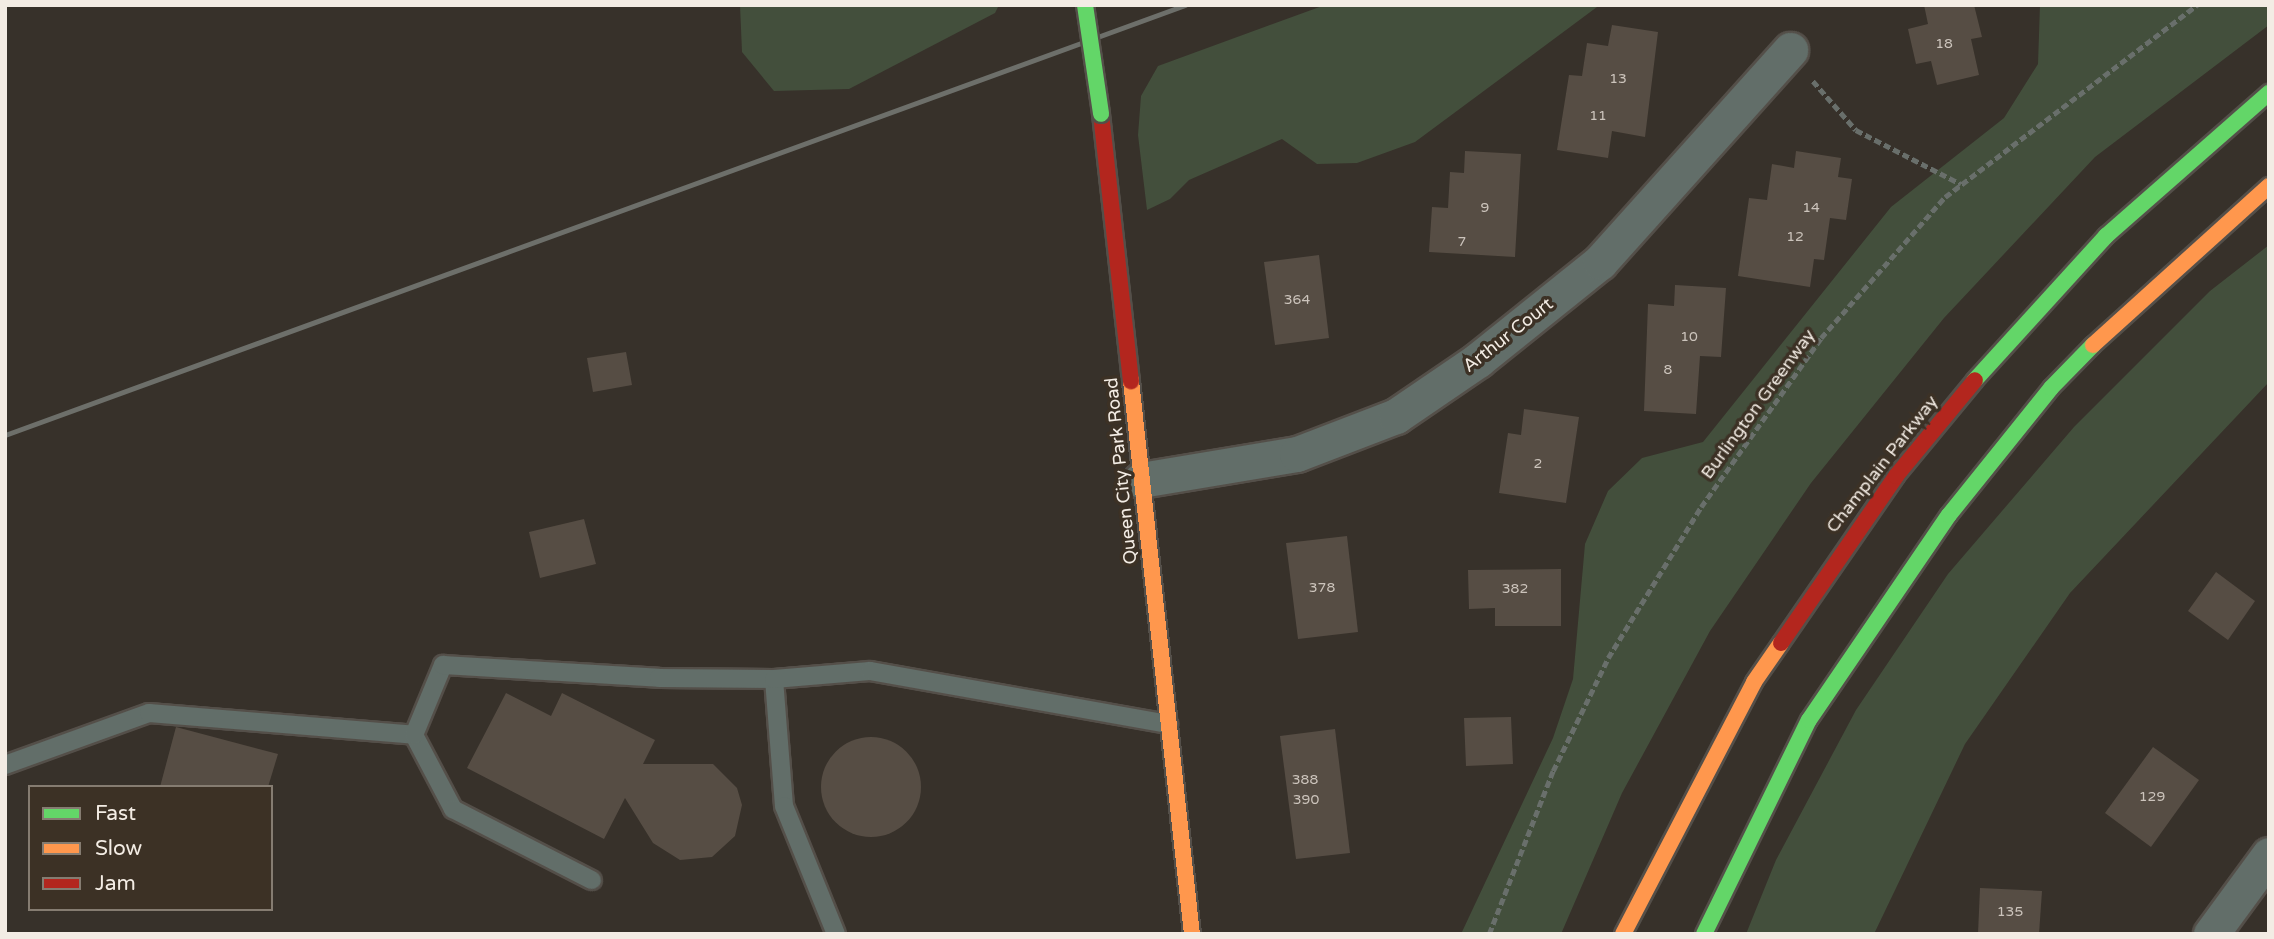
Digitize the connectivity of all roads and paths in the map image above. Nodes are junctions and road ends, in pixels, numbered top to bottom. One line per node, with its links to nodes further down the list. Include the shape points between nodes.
1 (1085, 5): 7 (main road, Queen City Park Road, bridge)
2 (2197, 5): 5 (path, Burlington Greenway)
3 (1790, 50): 5 (path, via 1833,109 1856,130); 7 (street, Arthur Court, via 1600,262 1478,360 1396,416 1297,454)
4 (2269, 93): 17 (main road, Champlain Parkway, via 2106,236 2005,344 1896,476 1754,682)
5 (1961, 184): 16 (path, Burlington Greenway, via 1892,253 1821,338 1645,594 1580,711)
6 (2269, 186): 18 (main road, via 2105,332 2051,388 1949,515 1809,720 1737,858)
7 (1141, 480): 9 (main road, Queen City Park Road)
8 (774, 679): 9 (lane, via 870,671); 10 (lane, via 443,665); 14 (lane, via 784,806)
9 (1168, 724): 15 (main road, Queen City Park Road)
10 (414, 735): 11 (lane, via 149,713); 13 (lane, via 453,809)
11 (5, 765)
12 (2269, 855): 19 (street)
13 (592, 880)
14 (836, 934)
15 (1192, 934)
16 (1489, 934)
17 (1623, 934)
18 (1704, 934)
19 (2211, 934)

